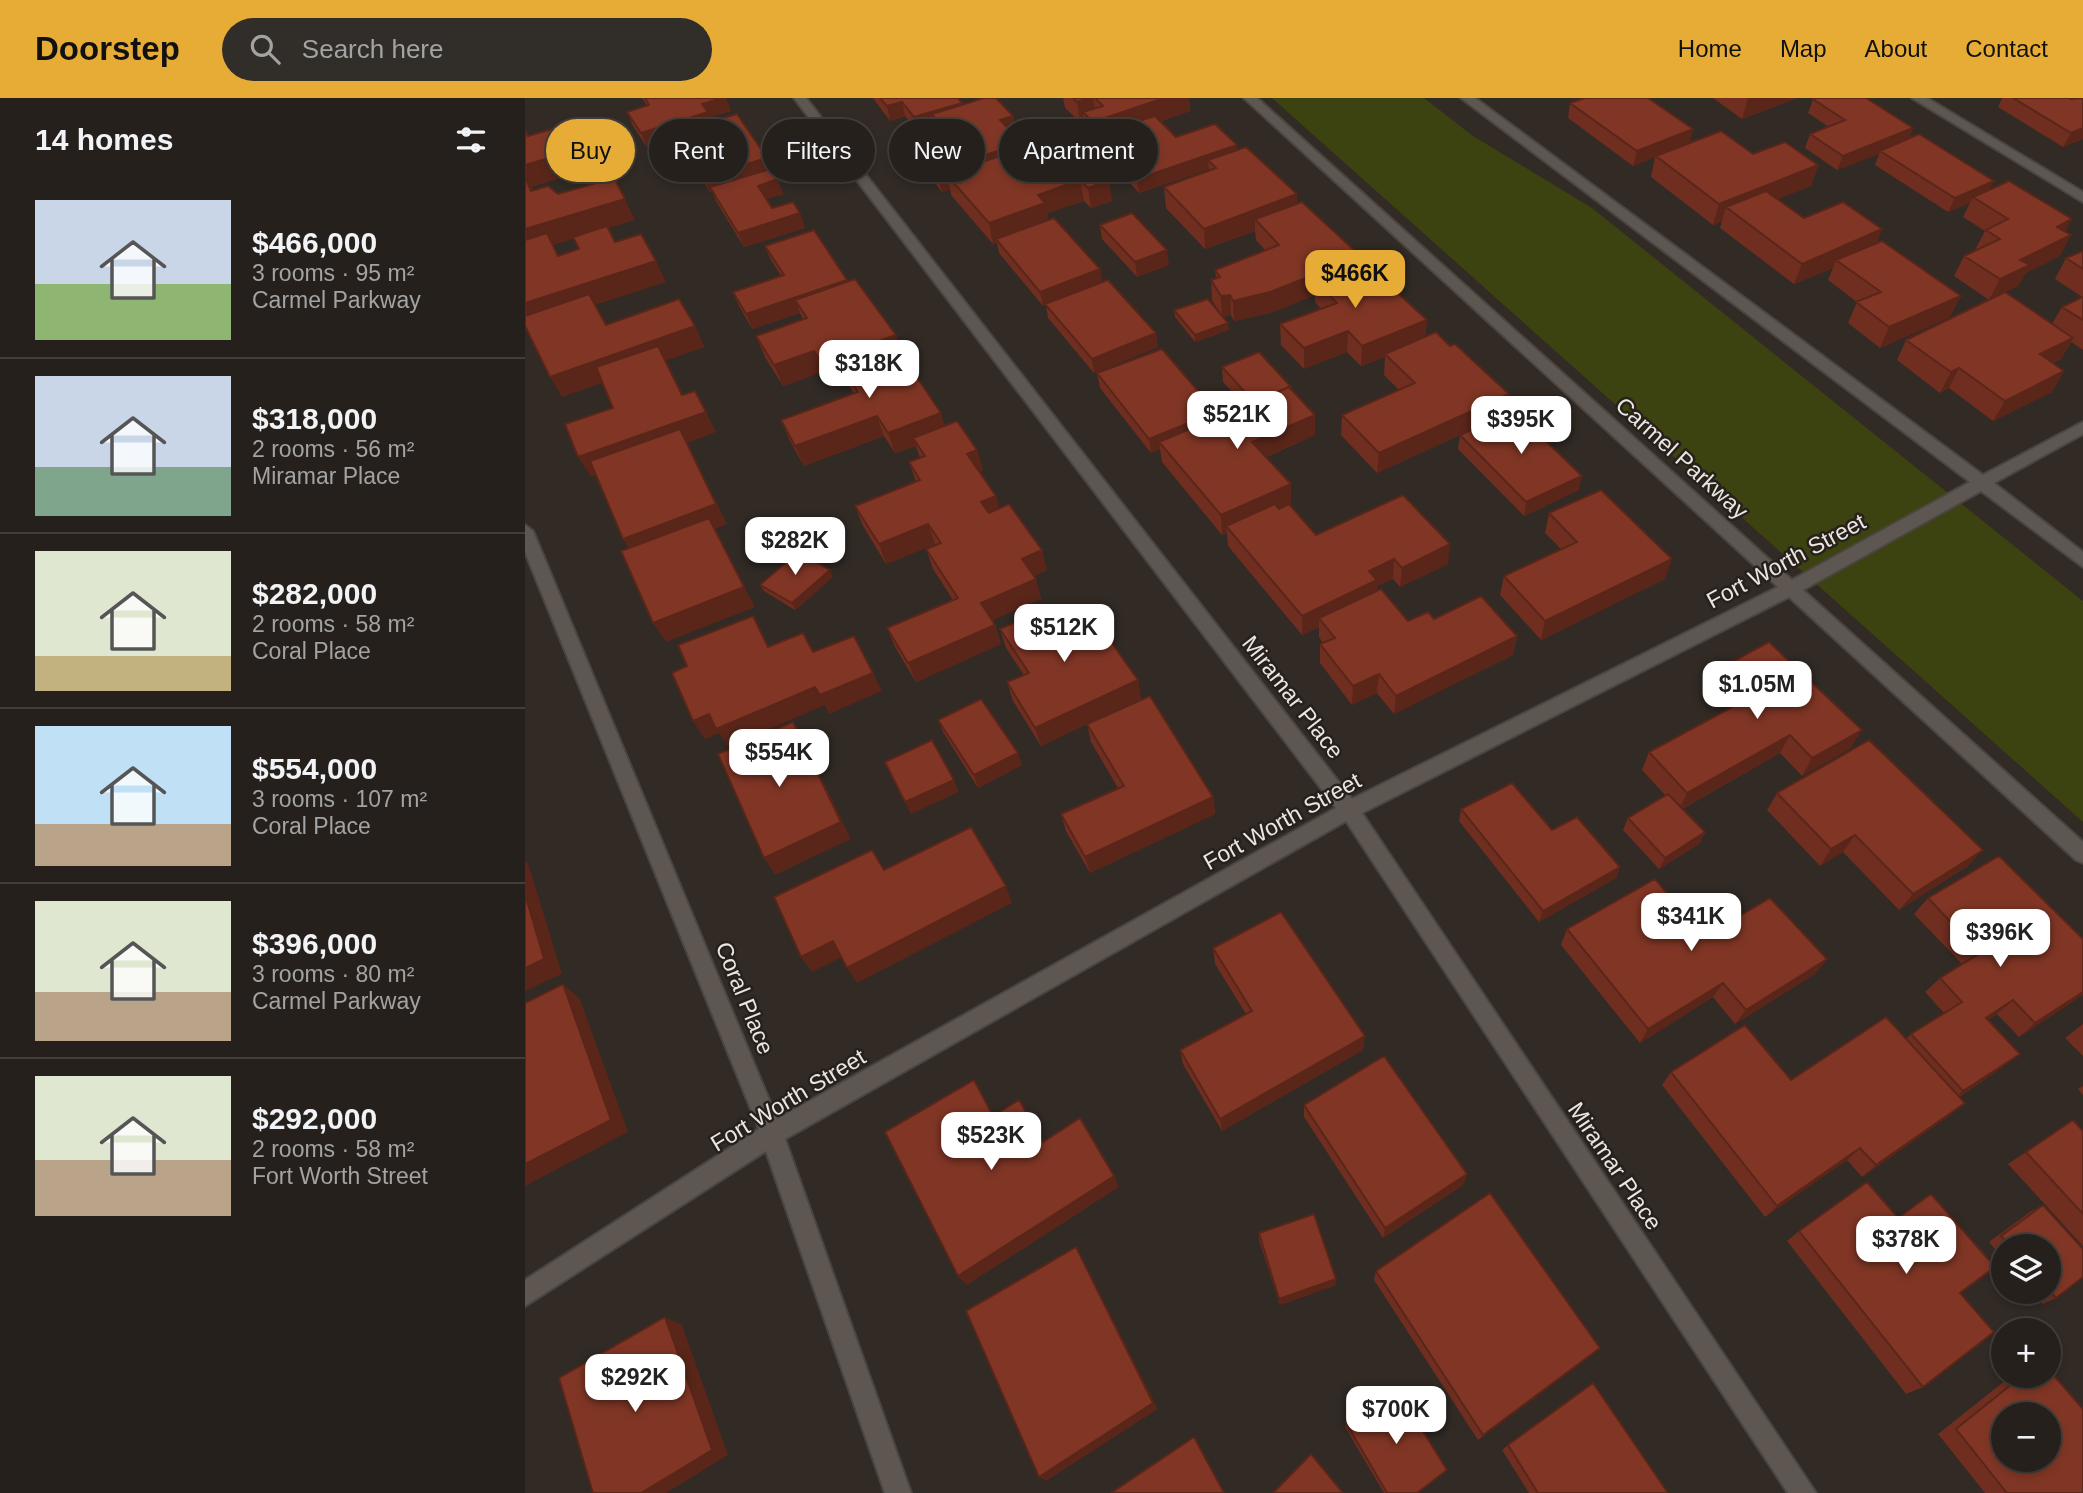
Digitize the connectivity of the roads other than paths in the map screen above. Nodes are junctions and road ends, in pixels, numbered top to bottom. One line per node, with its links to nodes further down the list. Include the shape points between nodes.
1 (800, 98): 11 (street, Miramar Place)
2 (1250, 98): 10 (street, Carmel Parkway)
3 (1467, 98): 7 (street)
4 (1918, 98): 5 (street)
5 (2083, 198)
6 (2083, 427): 7 (street, Fort Worth Street)
7 (1982, 482): 9 (street); 10 (street, Fort Worth Street)
8 (525, 531): 13 (street, Coral Place)
9 (2083, 561)
10 (1792, 588): 11 (street, Fort Worth Street); 12 (street, Carmel Parkway)
11 (1349, 810): 13 (street, Fort Worth Street); 16 (street, Miramar Place)
12 (2083, 853)
13 (772, 1134): 14 (street, Fort Worth Street); 15 (street, Coral Place)
14 (525, 1294)
15 (898, 1493)
16 (1803, 1493)

